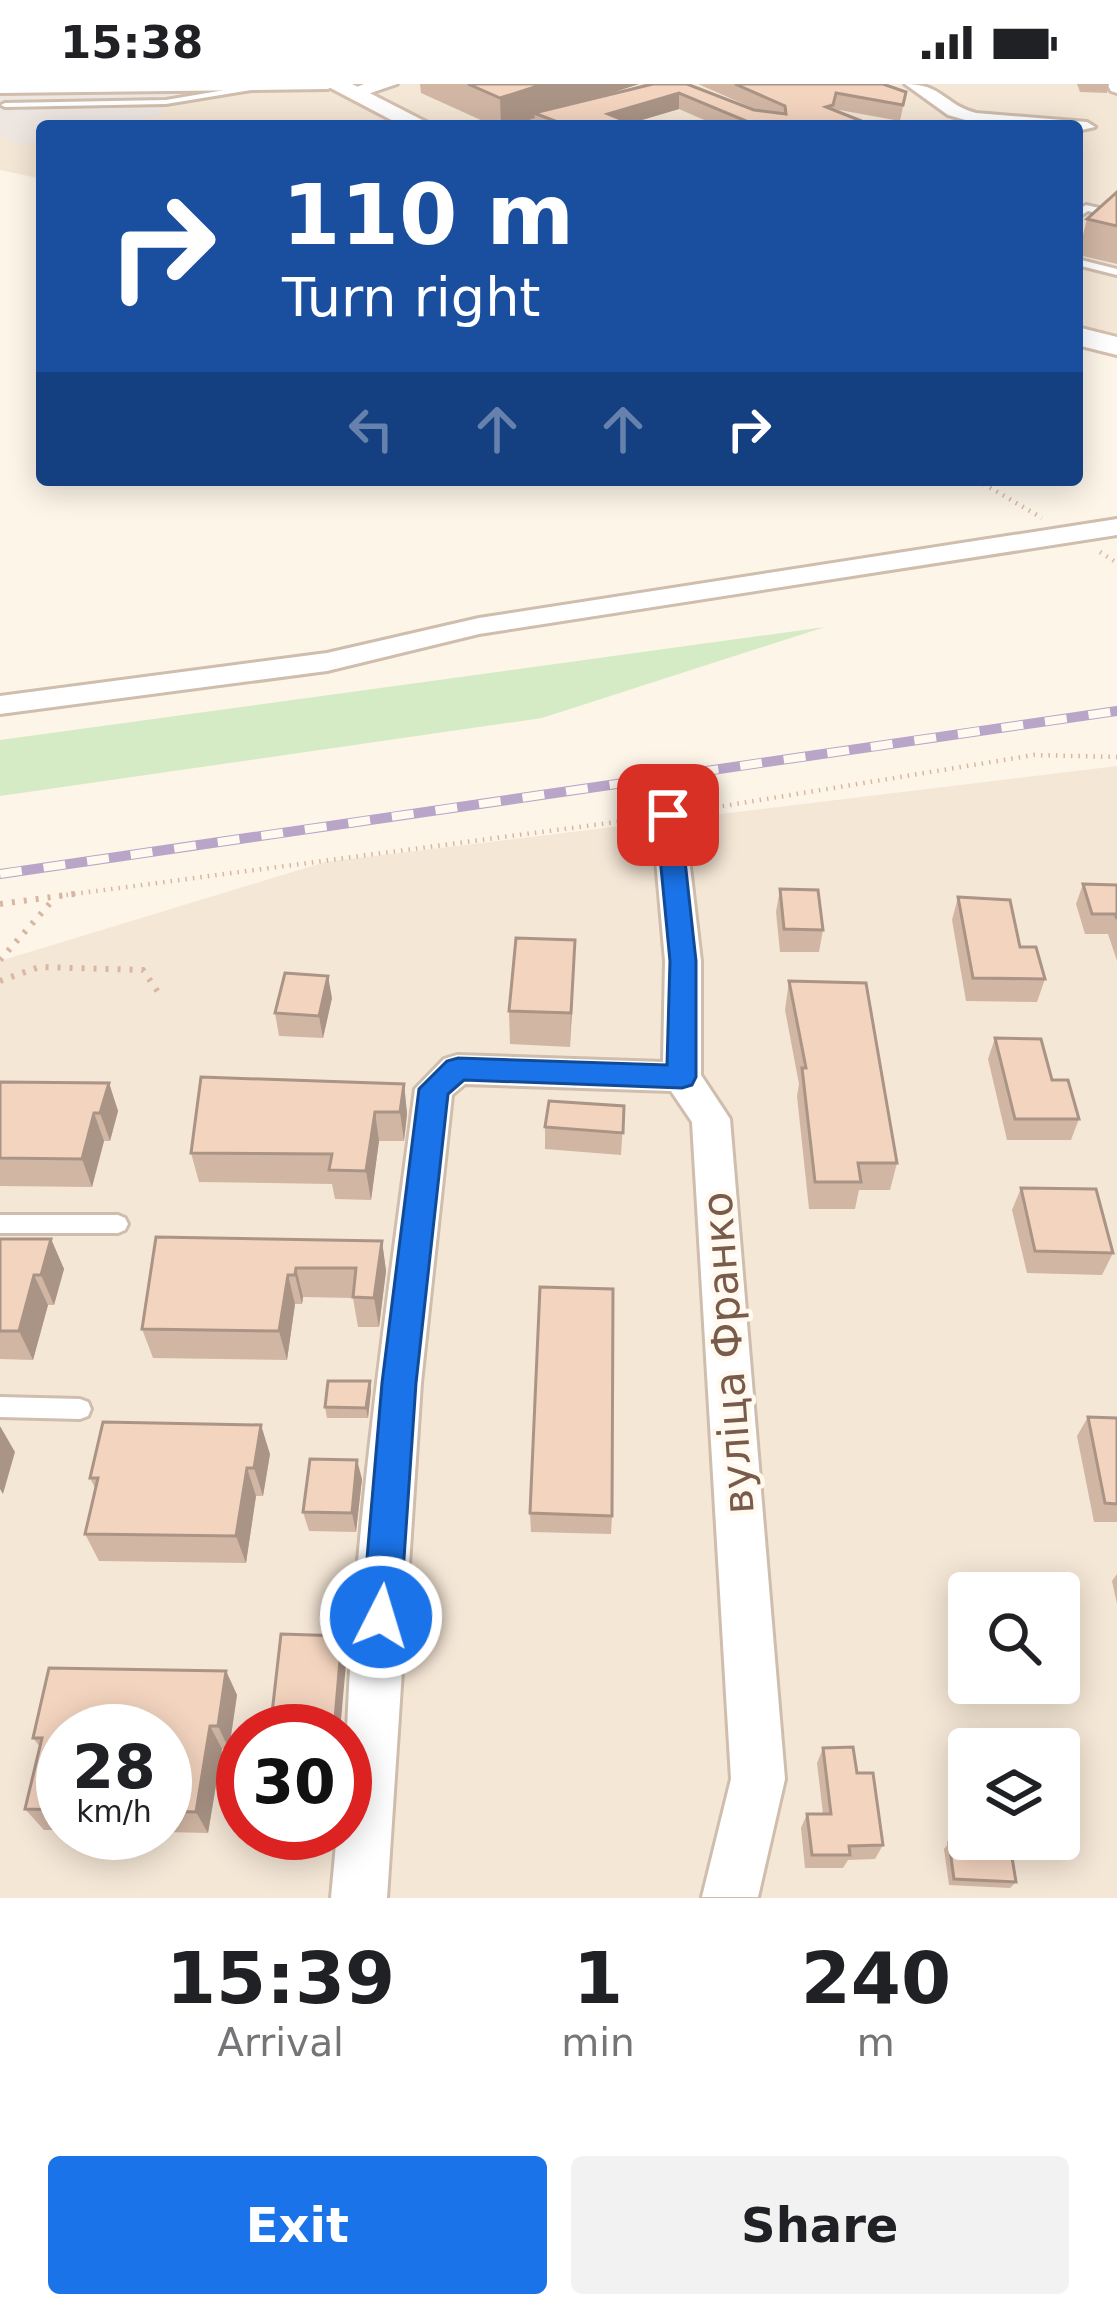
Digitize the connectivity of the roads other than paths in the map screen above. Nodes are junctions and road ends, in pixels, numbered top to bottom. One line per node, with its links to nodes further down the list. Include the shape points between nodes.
1 (388, 84): 4 (street)
2 (672, 84): 5 (street); 8 (street)
3 (913, 84): 9 (street, via 932,90 950,110)
4 (338, 87): 6 (street); 7 (main road)
5 (694, 93)
6 (2, 96)
7 (409, 120)
8 (546, 120)
9 (1013, 120)
10 (1083, 210): 11 (lane)
11 (1117, 215)
12 (1083, 264): 13 (lane)
13 (1117, 272)
14 (1083, 338): 15 (main road)
15 (1117, 346)
16 (1117, 527): 17 (street, via 479,626 327,662)
17 (0, 705)
18 (668, 815): 19 (street, via 683,961)
19 (682, 1077): 24 (street, via 458,1069 434,1089 399,1383); 26 (street, вуліца Франко, via 711,1118 758,1779)
20 (0, 1224): 21 (lane)
21 (118, 1225)
22 (0, 1407): 23 (lane)
23 (80, 1409)
24 (358, 1898)
25 (720, 1898): 26 (street)
26 (730, 1898)

